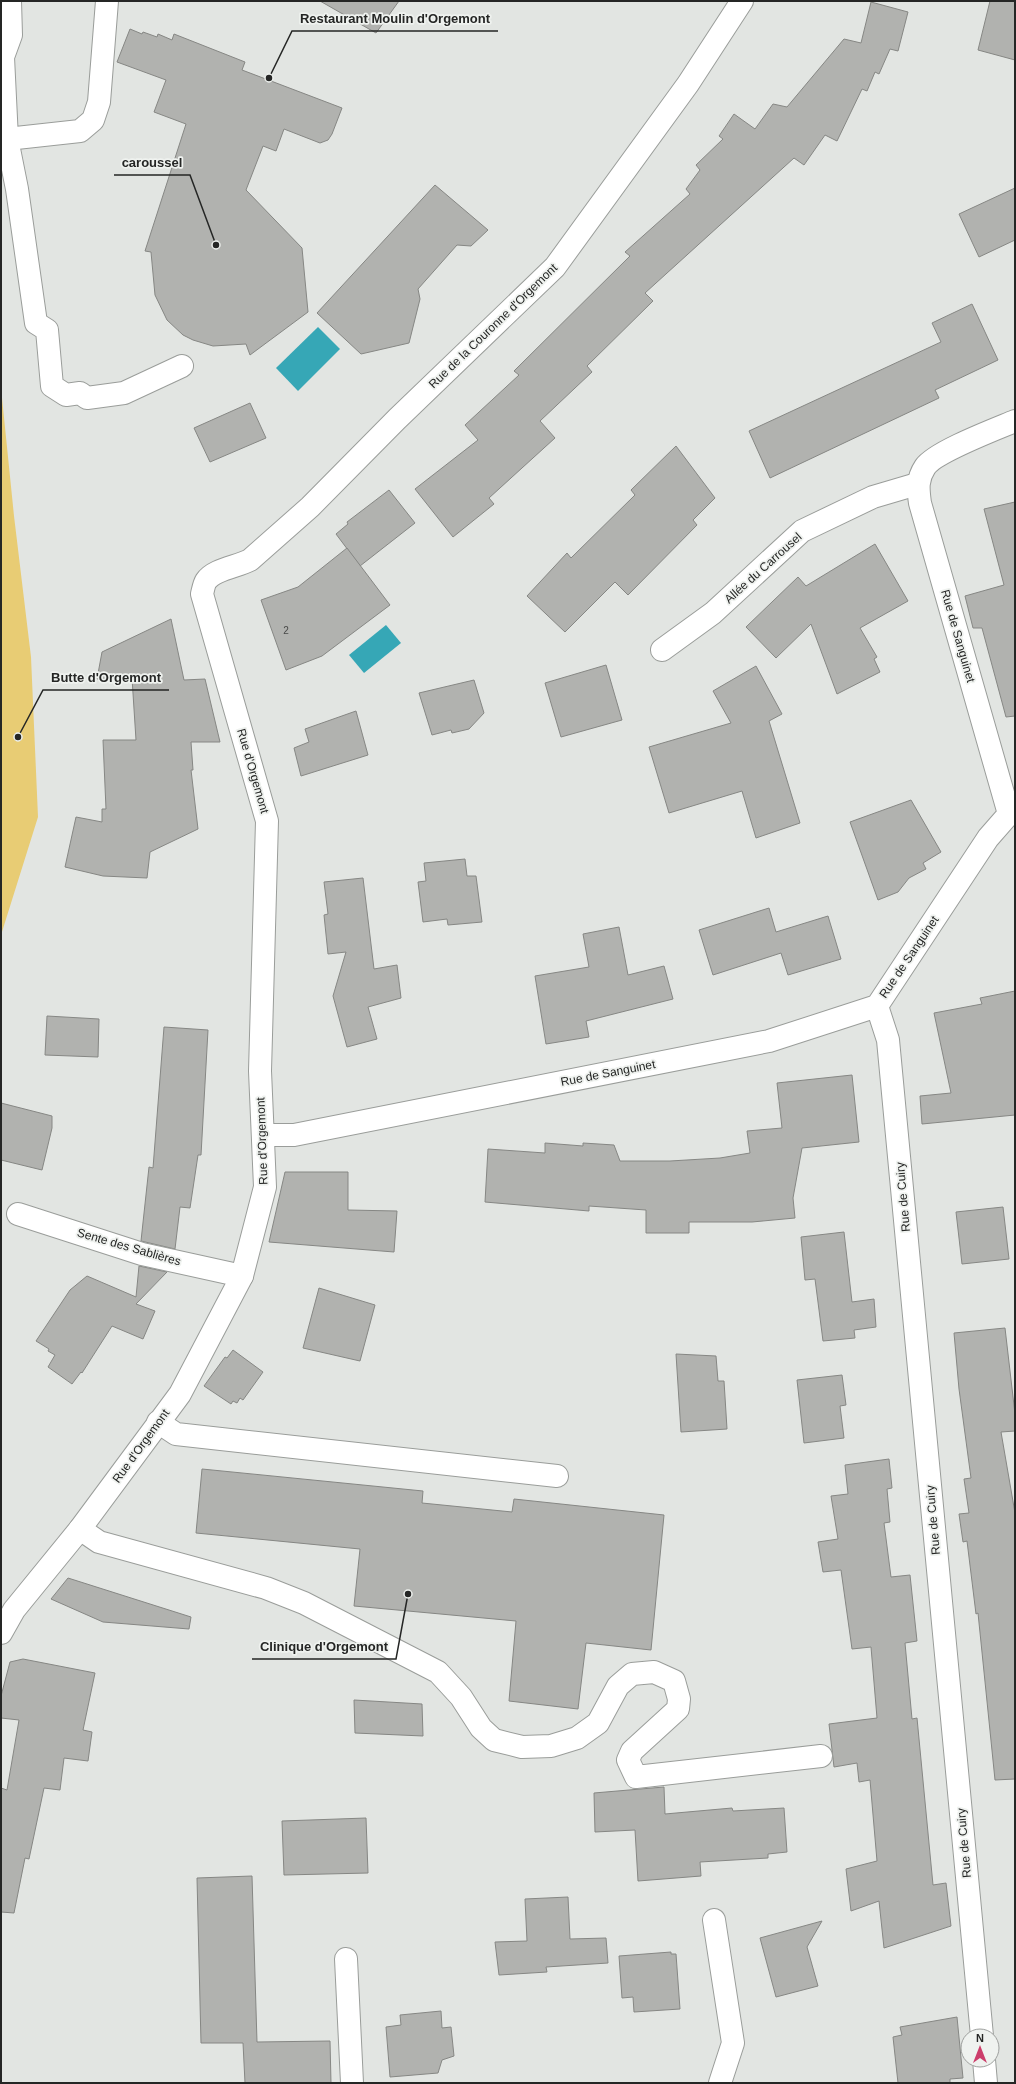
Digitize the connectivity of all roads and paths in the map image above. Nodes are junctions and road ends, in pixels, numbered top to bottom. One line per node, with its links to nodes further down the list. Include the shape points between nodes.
1 (10, 1): 4 (street, via 11,35 3,58)
2 (107, 1): 4 (street, via 99,102 93,120 80,131)
3 (742, 1): 8 (street, Rue de la Couronne d'Orgemont, via 688,84 555,267 310,507 250,560 230,567)
4 (7, 138): 5 (street, via 36,323 47,330 52,386 66,395 80,393 87,398 124,393)
5 (182, 366)
6 (1015, 421): 7 (street, Rue de Sanguinet, via 939,455 925,466)
7 (918, 484): 9 (street, Allée du Carrousel, via 873,497 802,531 713,614); 10 (street, Rue de Sanguinet, via 920,503)
8 (206, 581): 12 (street, Rue d'Orgemont, via 202,594 267,821 260,1071)
9 (662, 650)
10 (1012, 814): 11 (street, Rue de Sanguinet, via 988,838)
11 (877, 1006): 12 (street, Rue de Sanguinet, via 769,1041 294,1135); 22 (street, Rue de Cuiry, via 888,1040)
12 (264, 1135): 14 (street, Rue d'Orgemont, via 265,1187)
13 (18, 1214): 14 (street, Sente des Sablières, via 142,1254)
14 (242, 1276): 15 (street, Rue d'Orgemont, via 180,1394)
15 (158, 1422): 16 (street, via 176,1434); 17 (street, Rue d'Orgemont)
16 (557, 1476)
17 (80, 1529): 18 (street, Rue d'Orgemont, via 14,1610); 19 (street, via 99,1542 266,1588 304,1603 438,1672 461,1697 481,1728 494,1740 522,1747 551,1746 577,1738 598,1723 618,1686 632,1674 654,1672 674,1681 679,1699 678,1710 632,1751 628,1760 636,1777)
18 (1, 1633)
19 (821, 1756)
20 (714, 1920): 25 (street, via 733,2043)
21 (346, 1959): 24 (street)
22 (981, 2028)
23 (985, 2068): 26 (street)
24 (352, 2083)
25 (720, 2083)
26 (986, 2083)

